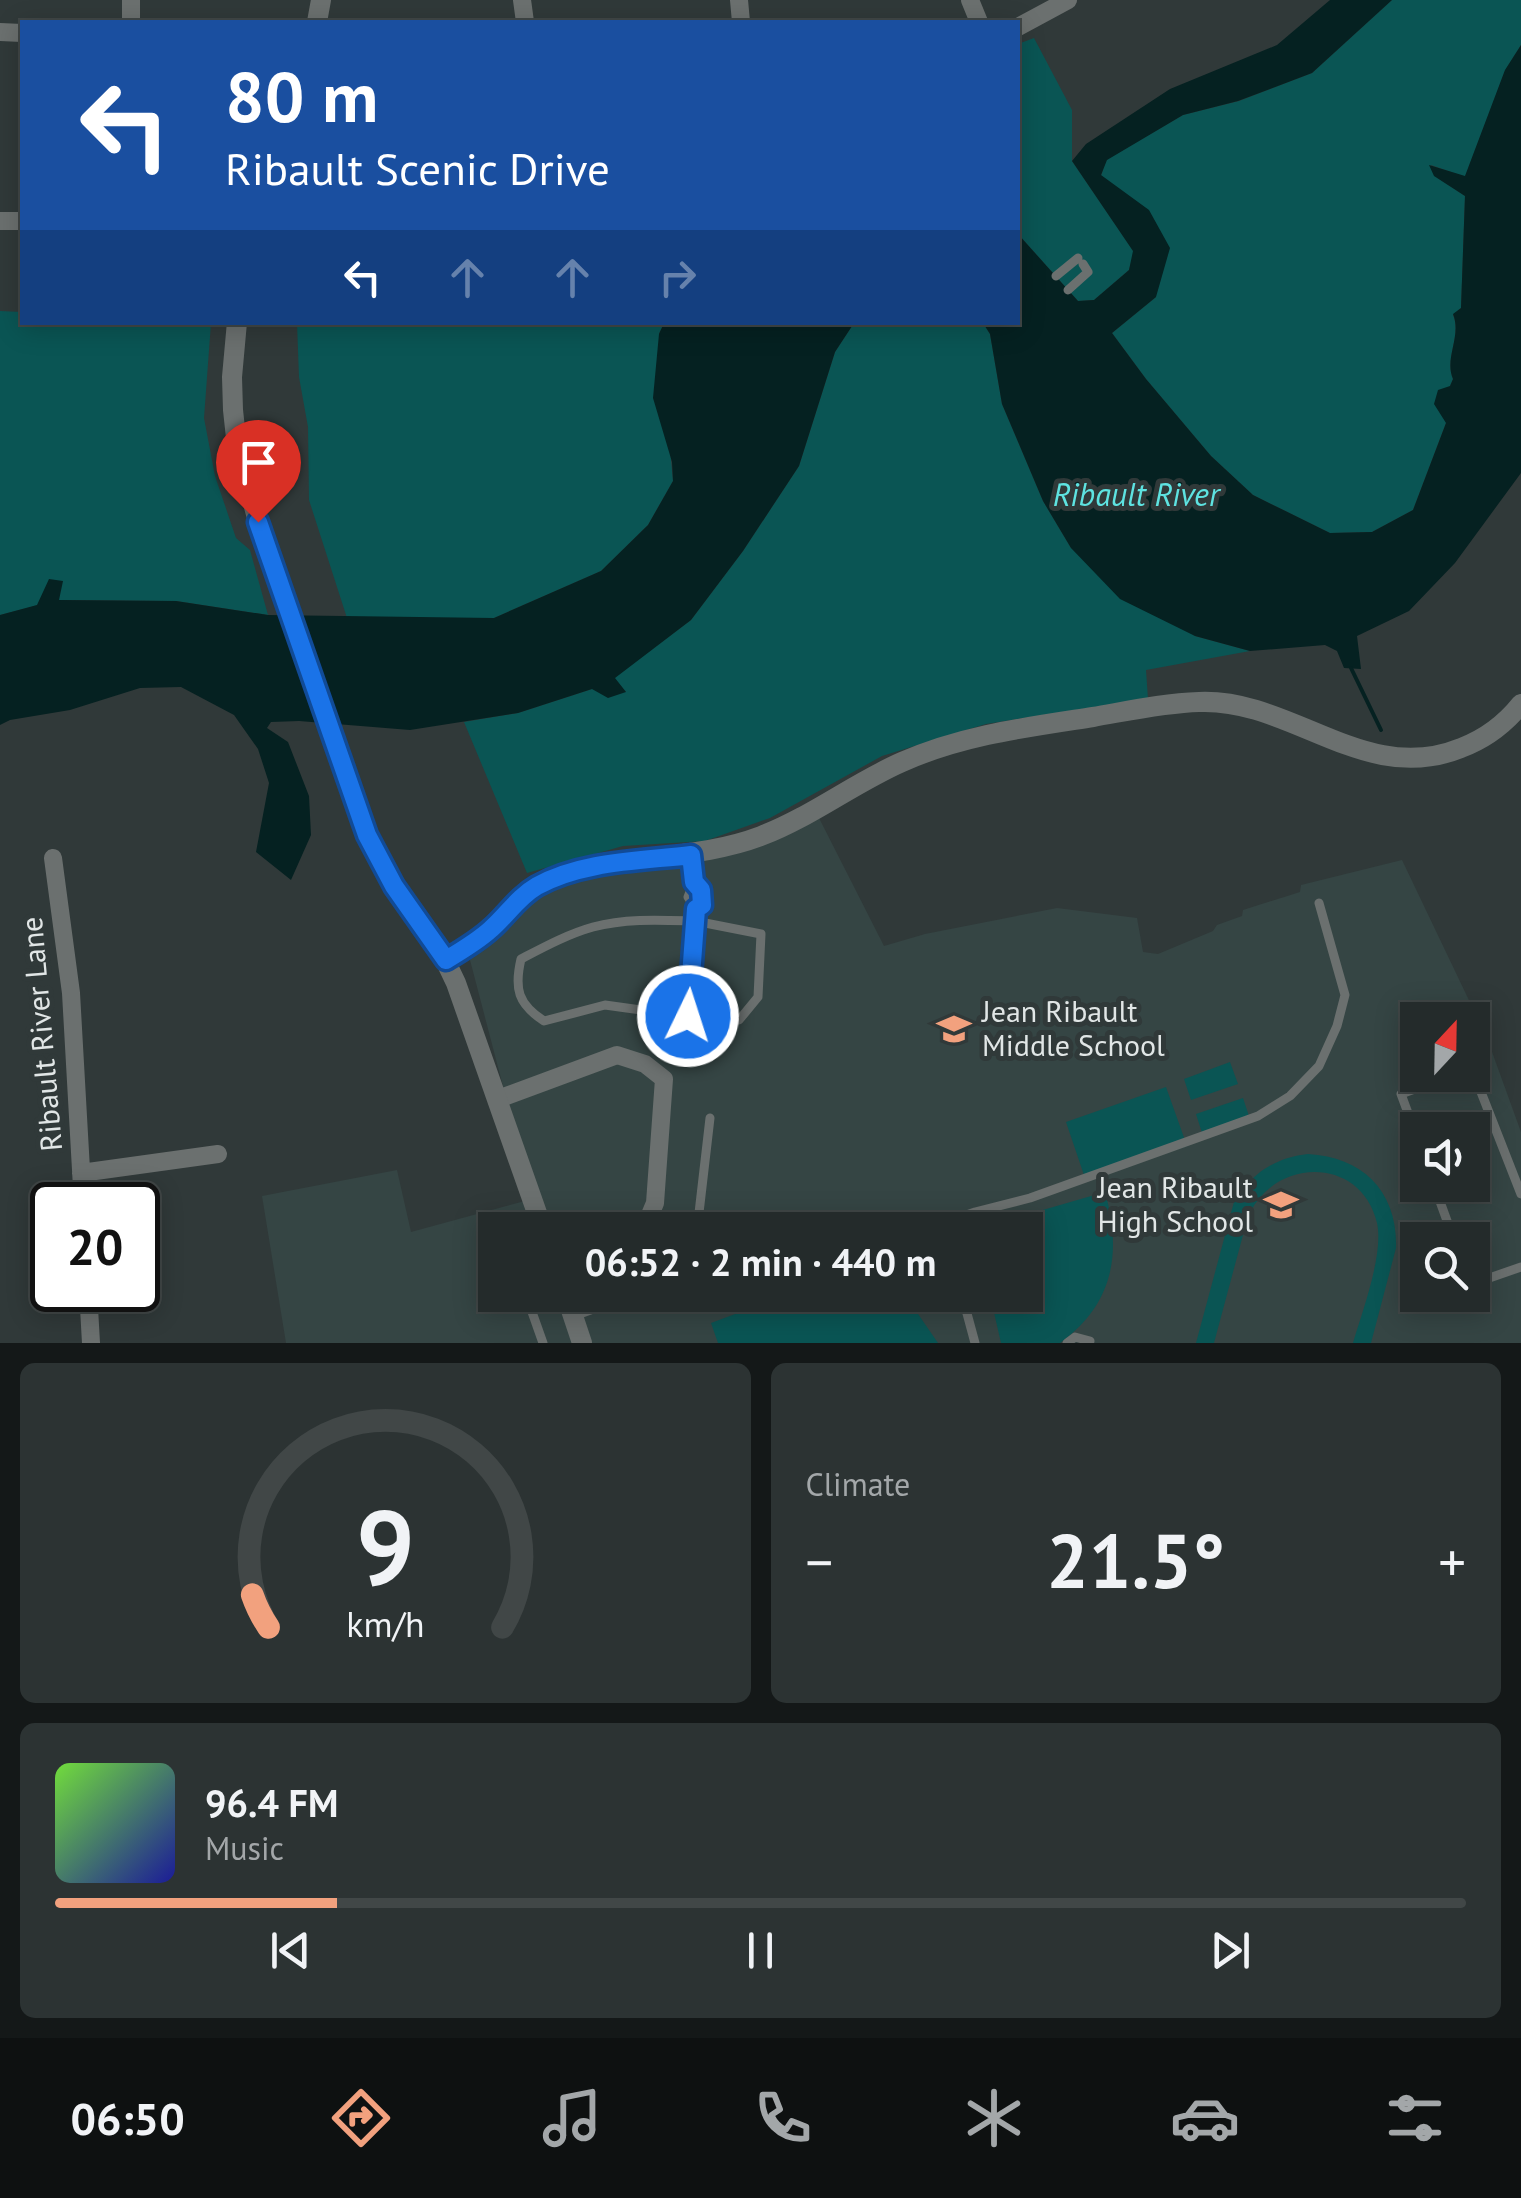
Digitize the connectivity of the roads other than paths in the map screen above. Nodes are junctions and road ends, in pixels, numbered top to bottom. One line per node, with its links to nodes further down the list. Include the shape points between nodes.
1 (1068, 0): 2 (street)
2 (1020, 26)
3 (1056, 276): 4 (lane, via 1081,261 1088,272)
4 (1068, 290)
5 (237, 325): 11 (street, via 233,410 258,522 367,835)
6 (1520, 710): 7 (street, via 1473,743 1430,757 1371,754 1245,705 1220,702 994,732 898,764 761,836)
7 (691, 855): 10 (lane, via 688,897); 11 (street, via 558,876)
8 (53, 858): 19 (street, Ribault River Lane, via 71,993)
9 (1319, 903): 25 (lane, via 1345,995 1319,1066 1290,1096 1258,1116)
10 (695, 915): 12 (lane); 12 (lane, via 760,934 758,996 739,1020); 12 (lane, via 593,927 521,959 516,981 525,1008 544,1021 606,1005)
11 (446, 960): 15 (street)
12 (688, 1016)
13 (1406, 1092): 16 (lane, via 1401,1094)
14 (1481, 1092): 21 (lane)
15 (498, 1099): 22 (street); 23 (street, via 616,1055 657,1072 664,1079)
16 (1408, 1112)
17 (710, 1118): 24 (lane)
18 (218, 1154): 19 (street)
19 (81, 1173): 20 (street, Ribault River Lane)
20 (82, 1182)
21 (1521, 1194)
22 (537, 1212)
23 (651, 1212)
24 (699, 1212)
25 (988, 1212)
26 (1521, 1267): 27 (lane)
27 (1490, 1278)
28 (89, 1312): 35 (street)
29 (532, 1312): 36 (lane)
30 (572, 1312): 33 (street)
31 (584, 1312): 33 (lane)
32 (967, 1312): 38 (lane)
33 (573, 1316): 37 (street)
34 (1090, 1342): 39 (lane, via 1075,1336)
35 (91, 1343)
36 (543, 1343)
37 (582, 1343)
38 (976, 1343)
39 (1067, 1343)

